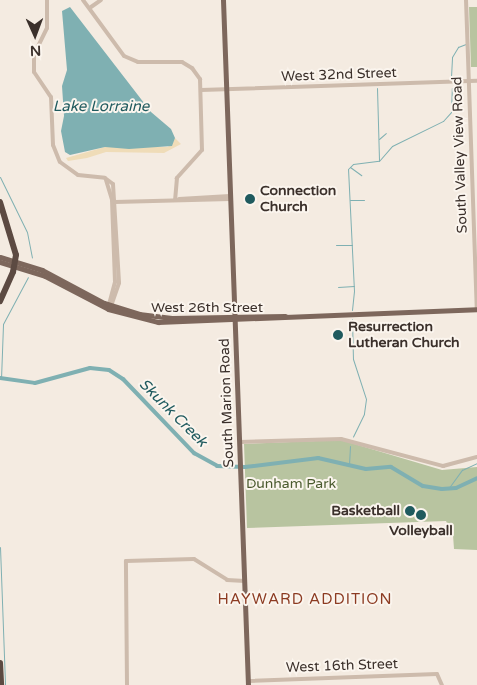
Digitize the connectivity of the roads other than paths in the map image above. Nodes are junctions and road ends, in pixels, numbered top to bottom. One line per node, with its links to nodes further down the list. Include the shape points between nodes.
1 (47, 0): 13 (street, via 47,31 34,55 34,70 51,97 54,151 62,165 73,173 105,178 113,184)
2 (83, 0): 6 (street)
3 (102, 0): 6 (street)
4 (223, 0): 9 (main road, South Marion Road)
5 (466, 0): 7 (street, South Valley View Road)
6 (91, 7): 10 (street, via 124,56 138,62 182,62 197,73)
7 (468, 81): 8 (street, West 32nd Street); 9 (street, West 32nd Street); 20 (street, South Valley View Road)
8 (477, 81)
9 (226, 89): 10 (street, West 32nd Street); 11 (main road, South Marion Road)
10 (201, 90): 12 (street, via 202,150 178,176)
11 (230, 198): 12 (street); 21 (main road, South Marion Road)
12 (174, 200): 13 (street)
13 (114, 201): 19 (street, via 119,286)
14 (0, 202): 17 (highway, via 15,244)
15 (0, 257): 17 (main road, West 26th Street)
16 (0, 262): 17 (main road, West 26th Street)
17 (15, 263): 18 (highway); 19 (main road, West 26th Street, via 48,273)
18 (0, 301)
19 (109, 306): 22 (main road, West 26th Street); 22 (main road, West 26th Street, via 140,319)
20 (477, 309): 21 (main road, West 26th Street)
21 (235, 319): 22 (main road, West 26th Street); 22 (main road, West 26th Street); 23 (main road, South Marion Road)
22 (172, 320)
23 (240, 442): 24 (street, via 341,439 439,466); 25 (main road, South Marion Road)
24 (477, 457)
25 (245, 581): 27 (main road, South Marion Road); 29 (street, via 225,579 194,559 126,561)
26 (0, 663): 28 (highway)
27 (248, 683): 30 (street, West 16th Street, via 437,674)
28 (1, 685)
29 (127, 685)
30 (442, 685)

